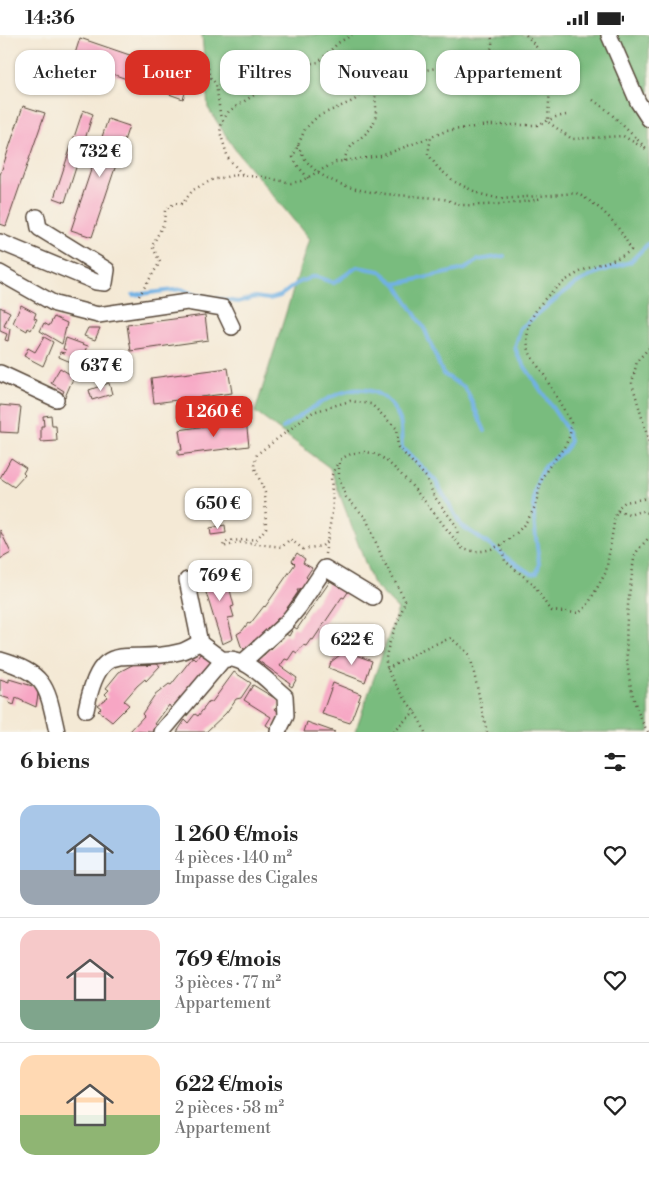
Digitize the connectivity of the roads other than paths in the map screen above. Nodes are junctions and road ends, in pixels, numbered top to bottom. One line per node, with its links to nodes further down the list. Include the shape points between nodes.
1 (608, 35): 2 (street)
2 (649, 119)
3 (37, 217): 4 (street, via 39,228 106,269 105,283)
4 (0, 241)
5 (0, 273): 6 (street, via 55,304 98,315 187,302 223,308)
6 (232, 327)
7 (0, 373): 8 (street)
8 (56, 399)
9 (187, 580): 11 (street)
10 (373, 597): 14 (street, via 325,568 299,607)
11 (200, 643): 13 (street); 15 (street, via 180,652 123,655 105,664 92,682)
12 (0, 660): 16 (street, via 19,665 42,681)
13 (224, 660): 14 (street, via 232,657); 17 (street)
14 (244, 661): 18 (street, via 285,696 286,716)
15 (86, 710)
16 (57, 732)
17 (162, 732)
18 (278, 732)

